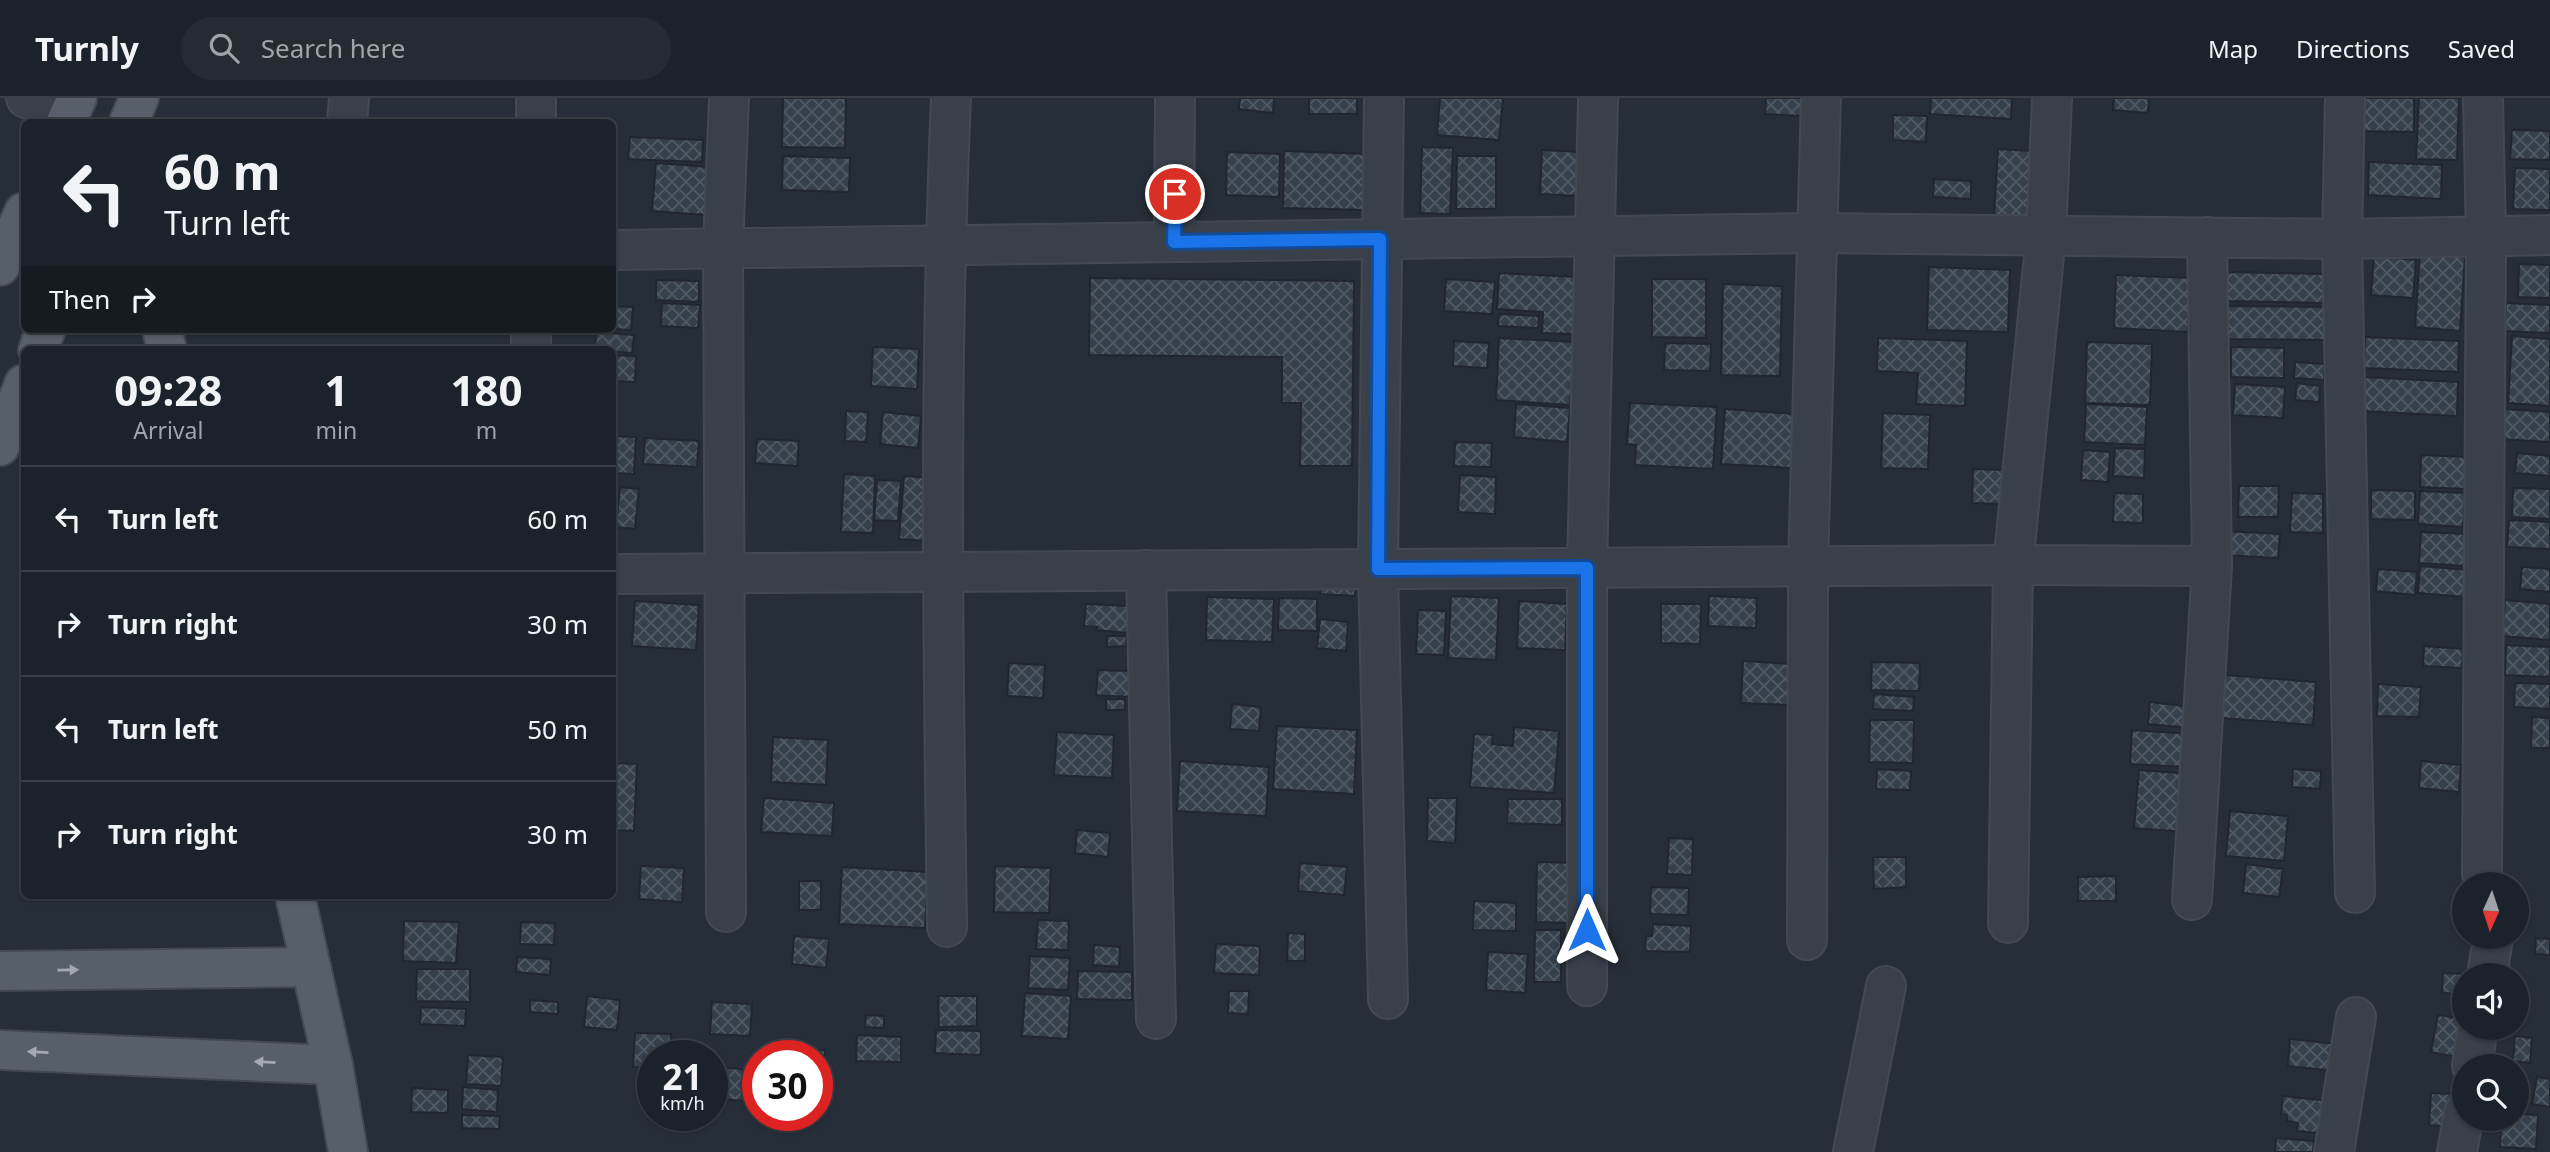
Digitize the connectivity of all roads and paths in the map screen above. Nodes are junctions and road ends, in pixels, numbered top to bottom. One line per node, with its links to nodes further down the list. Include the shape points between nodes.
1 (26, 98): 14 (street)
2 (139, 98): 15 (main road)
3 (349, 98): 16 (street)
4 (536, 98): 17 (street)
5 (729, 98): 29 (street)
6 (951, 98): 28 (street)
7 (1175, 98): 27 (street)
8 (1384, 98): 25 (street)
9 (1598, 98): 21 (street)
10 (1821, 98): 19 (street)
11 (2052, 98): 22 (street)
12 (2345, 98): 26 (street)
13 (2483, 98): 24 (street)
14 (71, 110)
15 (130, 119)
16 (347, 119)
17 (536, 119)
18 (21, 219): 31 (main road)
19 (1818, 233): 21 (street); 22 (street); 36 (street)
20 (2550, 235): 24 (street)
21 (1595, 236): 25 (street); 37 (street)
22 (2046, 236): 23 (street); 34 (street)
23 (2207, 237): 26 (street); 35 (street)
24 (2486, 237): 26 (street); 43 (street)
25 (1380, 239): 27 (street); 38 (street)
26 (2342, 239): 44 (street)
27 (1174, 242): 28 (street)
28 (944, 244): 29 (street); 40 (street)
29 (723, 248): 30 (street); 41 (street)
30 (616, 250)
31 (0, 266)
32 (21, 392): 33 (main road)
33 (0, 446)
34 (2013, 565): 35 (street); 36 (street); 48 (street)
35 (2212, 566): 46 (street)
36 (1808, 567): 37 (street); 50 (street)
37 (1587, 568): 38 (street); 53 (street)
38 (1378, 569): 39 (street); 55 (street)
39 (1146, 570): 40 (street); 57 (street)
40 (941, 572): 41 (street); 49 (street)
41 (725, 573): 42 (street); 47 (street)
42 (616, 574)
43 (2482, 872)
44 (2355, 893)
45 (296, 899): 51 (main road)
46 (2192, 900)
47 (726, 912)
48 (2008, 923)
49 (947, 927)
50 (1807, 940)
51 (312, 967): 52 (main road, one-way to 51); 59 (main road)
52 (0, 971)
53 (1587, 986)
54 (1886, 986): 62 (street)
55 (1388, 999)
56 (2356, 1017): 63 (street)
57 (1156, 1019)
58 (0, 1050): 59 (main road, one-way to 58)
59 (333, 1065): 61 (main road)
60 (2461, 1131): 64 (street)
61 (348, 1152)
62 (1853, 1152)
63 (2334, 1152)
64 (2458, 1152)

